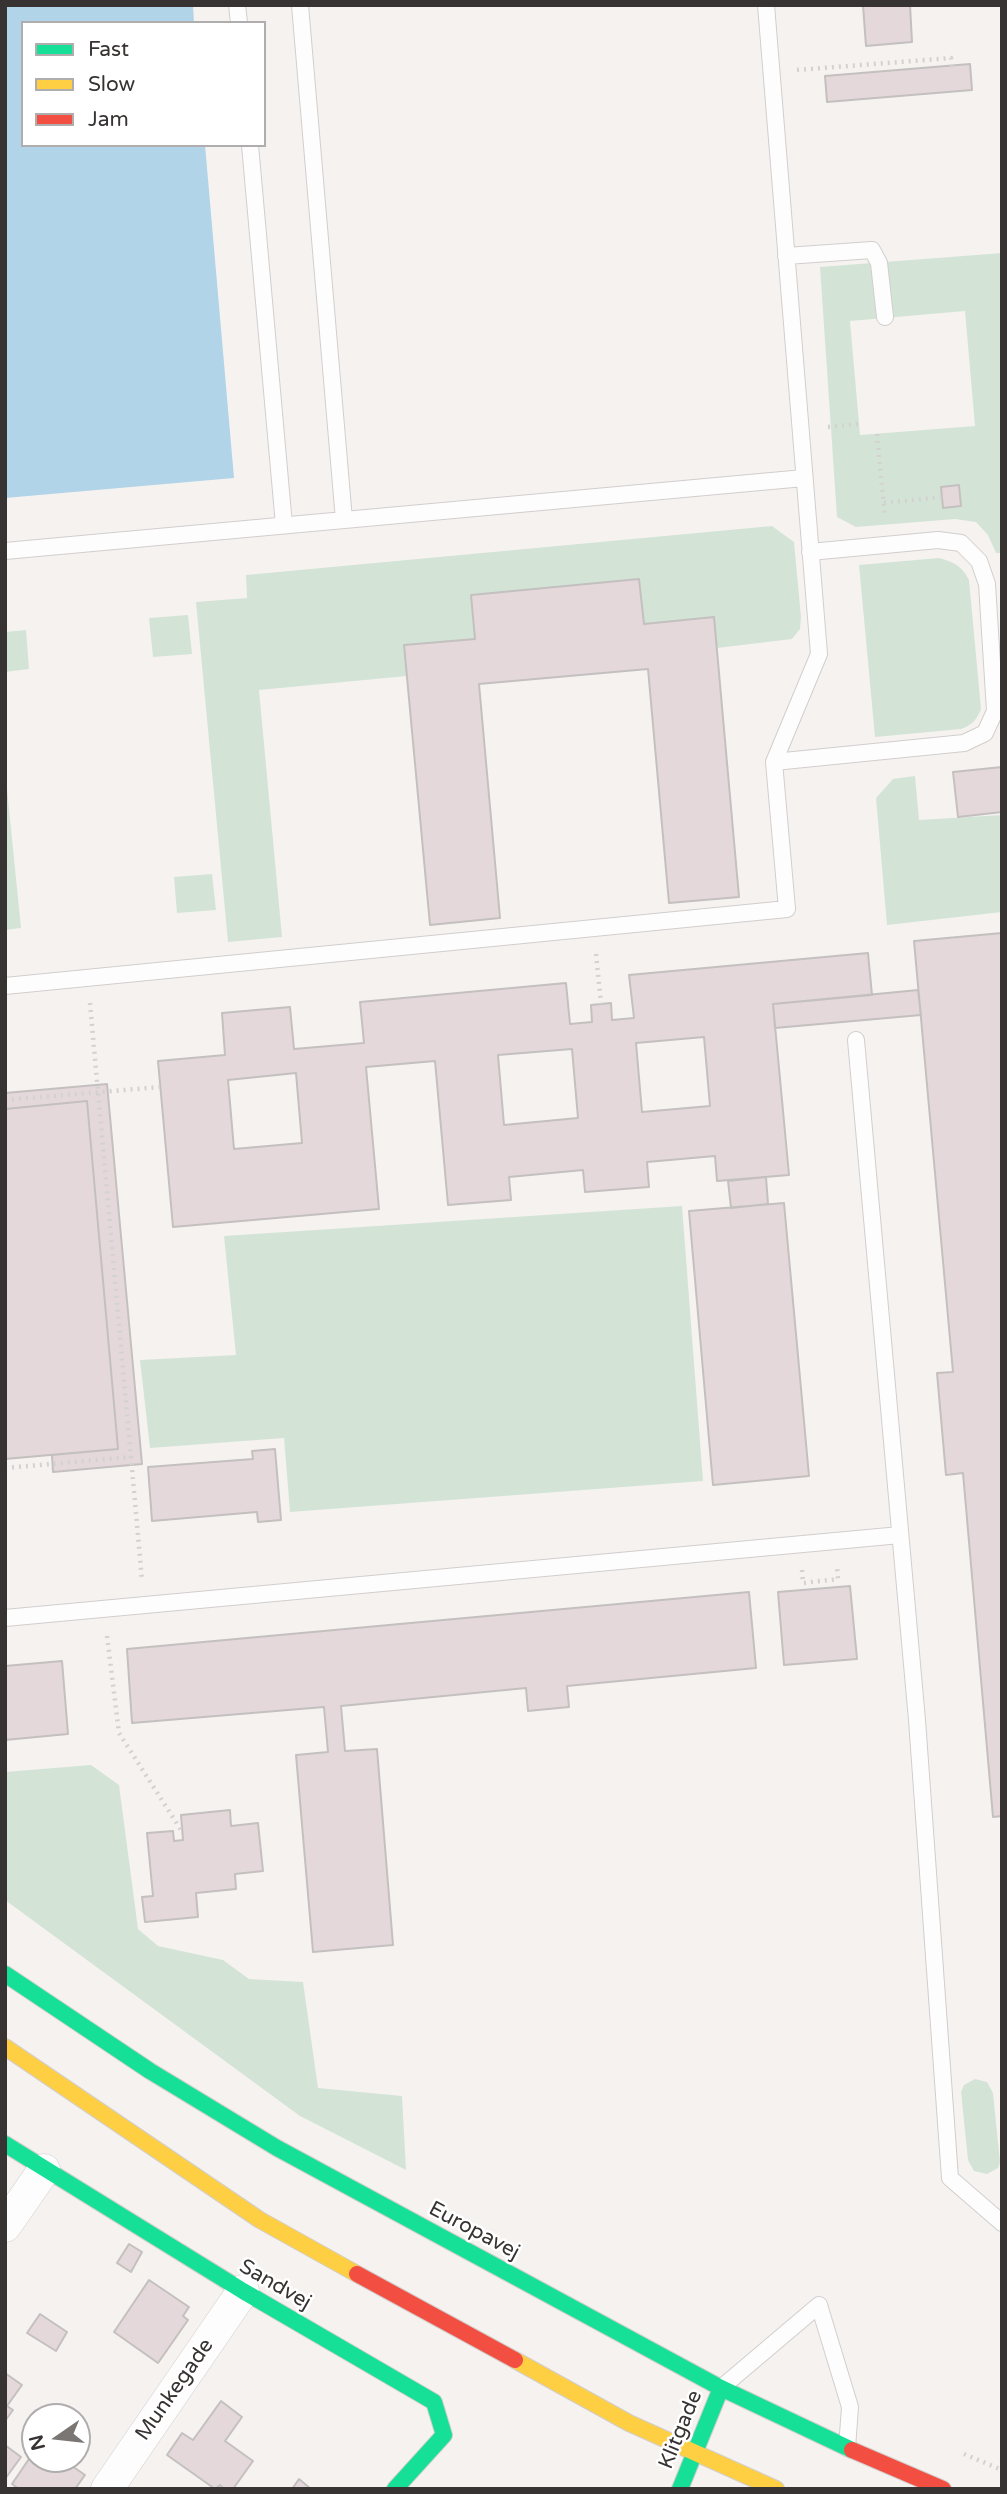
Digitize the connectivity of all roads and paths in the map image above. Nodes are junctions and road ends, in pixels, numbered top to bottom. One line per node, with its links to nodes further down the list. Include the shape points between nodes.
1 (300, 5): 14 (lane)
2 (766, 5): 4 (lane)
3 (952, 66): 4 (path, via 951,58)
4 (771, 72): 6 (lane)
5 (250, 147): 15 (lane)
6 (786, 256): 7 (lane, via 872,250 880,263); 11 (lane)
7 (885, 317)
8 (858, 424): 9 (path)
9 (845, 425)
10 (877, 434): 13 (path)
11 (804, 478): 14 (lane); 18 (lane)
12 (942, 497): 13 (path)
13 (884, 503): 16 (path)
14 (344, 520): 15 (lane)
15 (284, 525): 17 (lane)
16 (888, 544): 18 (lane); 19 (lane, via 961,543 979,561 987,584 995,711 985,733 964,743)
17 (5, 551)
18 (810, 552): 19 (lane, via 819,654)
19 (774, 762): 20 (lane, via 787,909)
20 (594, 928): 21 (lane); 23 (path)
21 (87, 978): 22 (lane); 26 (path)
22 (5, 986)
23 (601, 1004)
24 (856, 1040): 30 (lane)
25 (160, 1087): 26 (path)
26 (98, 1092): 27 (path); 28 (path)
27 (5, 1100)
28 (131, 1457): 29 (path); 33 (path)
29 (5, 1468)
30 (901, 1535): 33 (lane); 41 (lane, via 950,2178)
31 (838, 1579): 32 (path)
32 (803, 1583)
33 (144, 1606): 34 (lane)
34 (104, 1609): 35 (lane); 36 (path, via 119,1733)
35 (5, 1618)
36 (181, 1830)
37 (5, 1974): 44 (main road, Europavej, via 149,2071 277,2148)
38 (5, 2047): 46 (main road, via 260,2220 629,2423)
39 (5, 2144): 40 (main road, Sandvej)
40 (44, 2170): 42 (street); 43 (main road, Sandvej)
41 (1002, 2223)
42 (5, 2226)
43 (243, 2291): 47 (street, Munkegade); 48 (main road, Sandvej, via 434,2402 444,2435)
44 (720, 2388): 45 (main road, Europavej); 45 (lane, via 819,2305 850,2407); 46 (main road, Klitgade)
45 (847, 2448): 51 (main road, Europavej)
46 (695, 2454): 49 (main road, Klitgade); 50 (main road)
47 (107, 2489)
48 (395, 2489)
49 (681, 2489)
50 (776, 2489)
51 (943, 2489)

